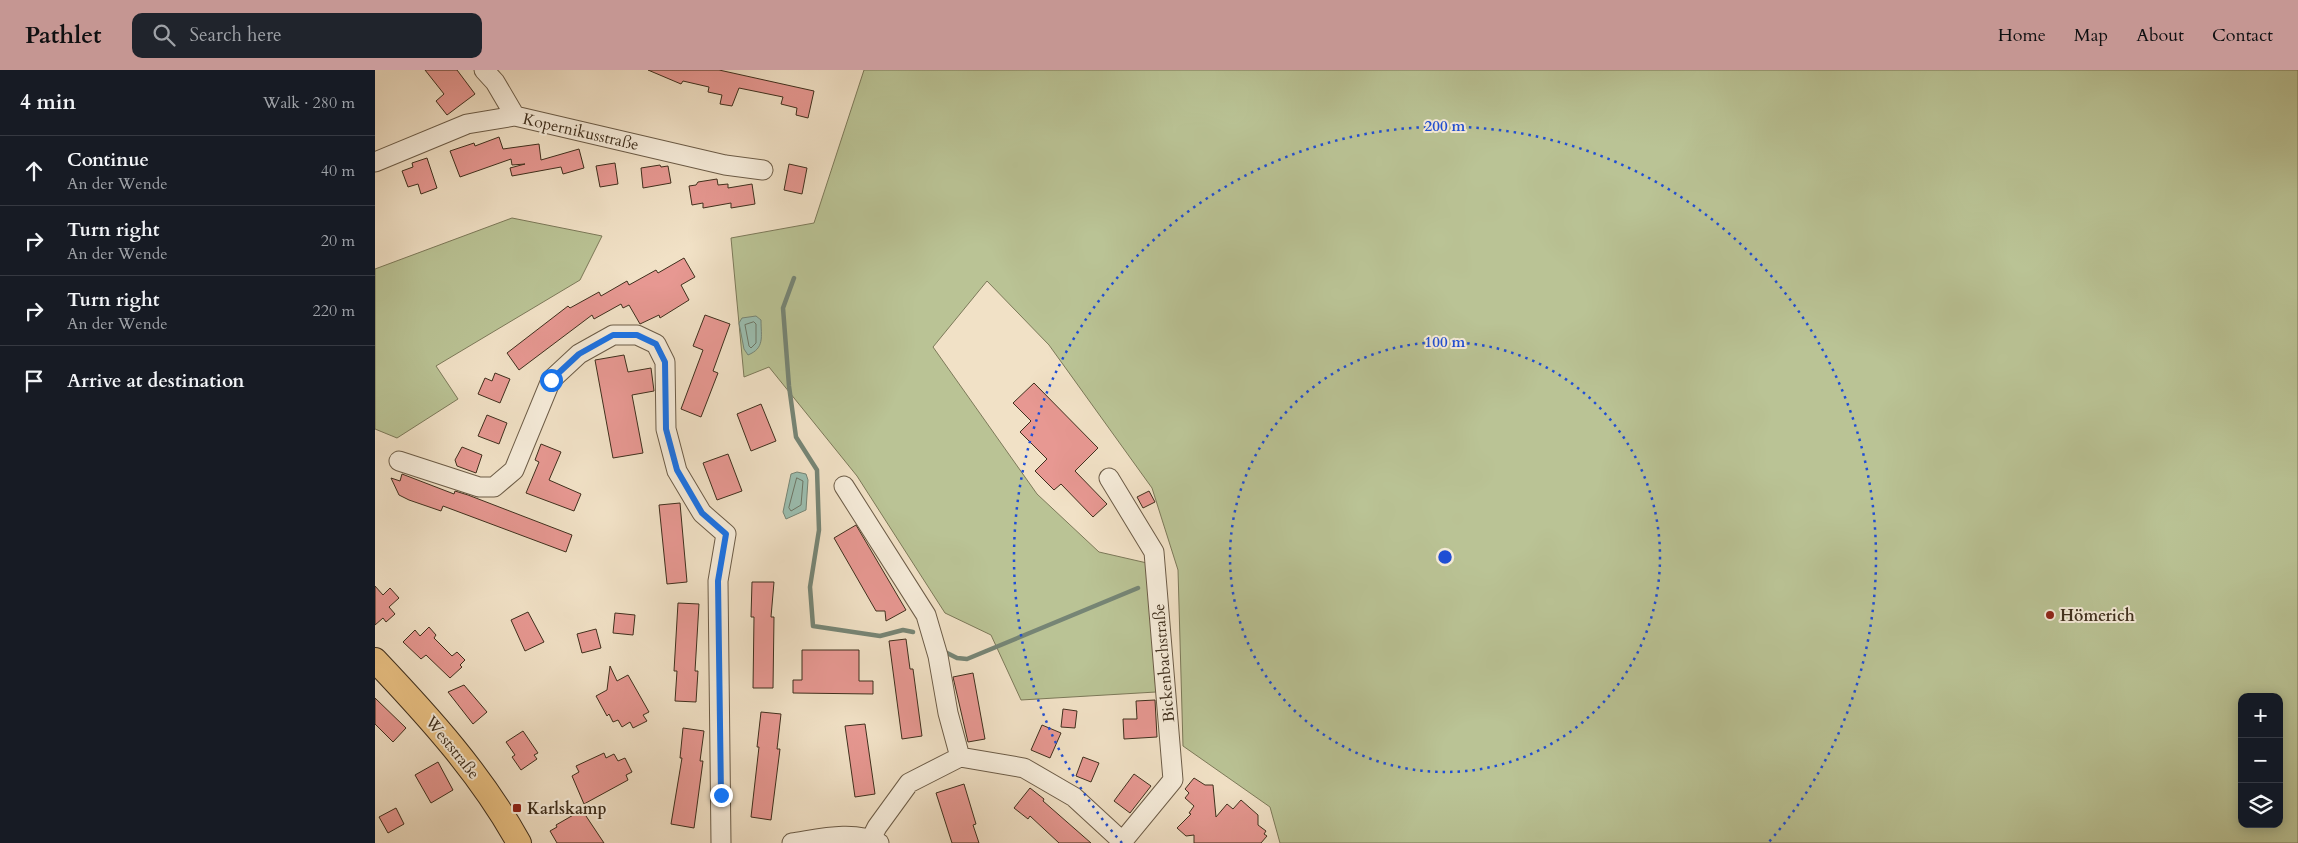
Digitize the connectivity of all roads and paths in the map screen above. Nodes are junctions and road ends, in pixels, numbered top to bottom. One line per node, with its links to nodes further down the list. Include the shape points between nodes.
1 (484, 70): 2 (street)
2 (515, 116): 3 (street, Kopernikusstraße, via 467,124); 4 (street, Kopernikusstraße, via 725,165)
3 (375, 162)
4 (763, 170)
5 (399, 461): 13 (street, via 479,487 494,487 514,470 551,380 579,354 613,335 637,335 656,344 665,362 666,429 677,470 702,513 726,534 718,581)
6 (1109, 478): 11 (street, Bickenbachstraße, via 1154,552 1173,780)
7 (844, 486): 9 (street, via 926,615 939,656)
8 (375, 660): 12 (main road, Weststraße, via 459,752)
9 (960, 757): 10 (street, via 909,783 877,827); 11 (street, Bickenbachstraße, via 1024,768 1074,797)
10 (875, 841): 14 (street, via 837,836)
11 (1123, 842)
12 (519, 843)
13 (721, 843)
14 (792, 843)

